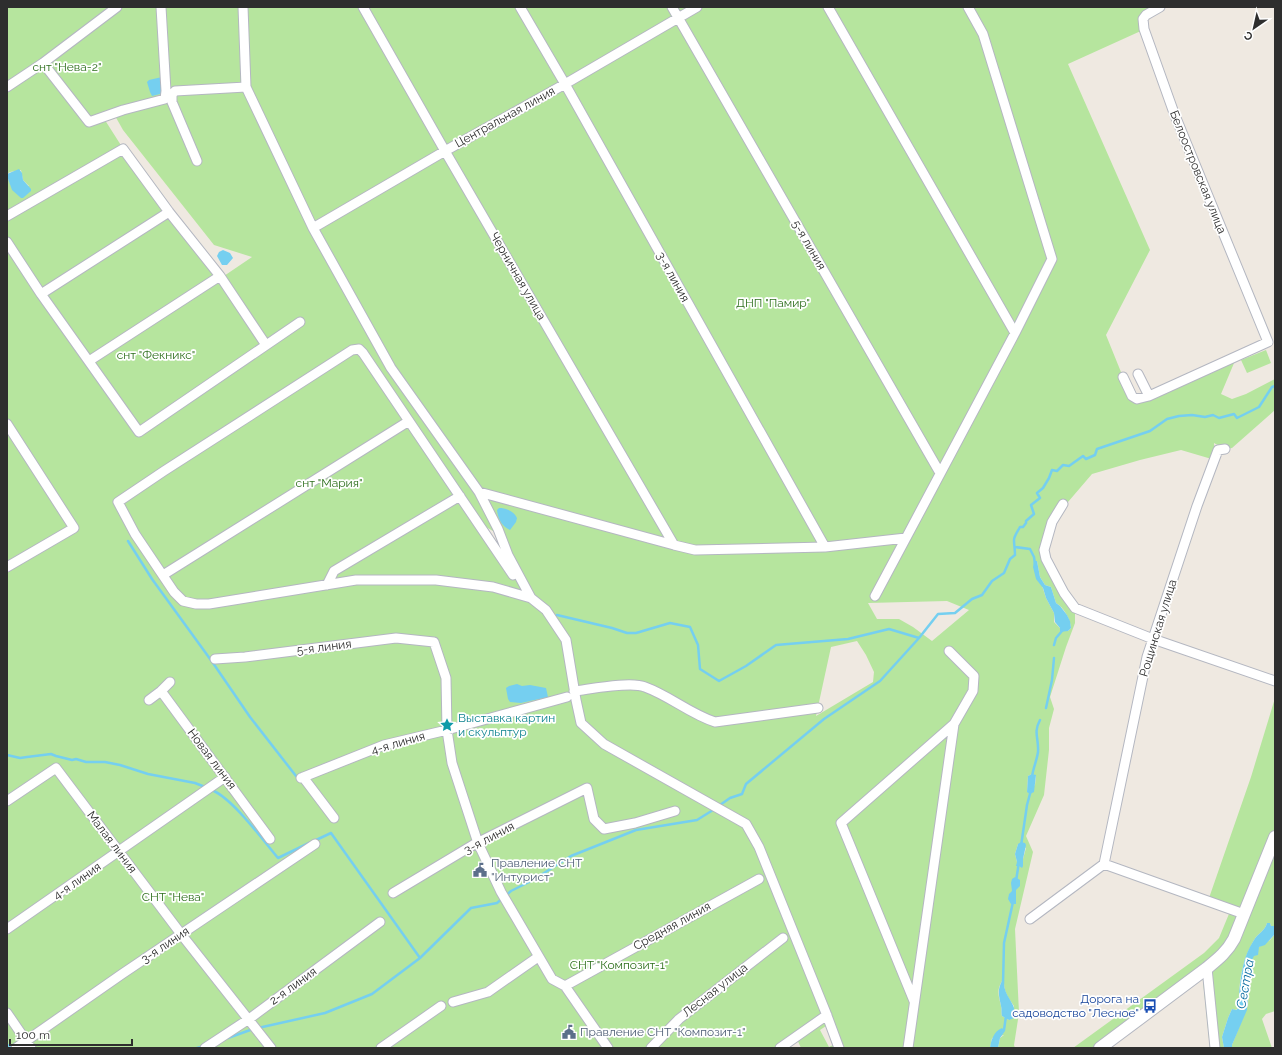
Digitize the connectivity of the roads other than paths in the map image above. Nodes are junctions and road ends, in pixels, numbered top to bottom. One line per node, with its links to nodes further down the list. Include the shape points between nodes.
1 (117, 7): 12 (street)
2 (161, 7): 12 (street, via 165,99 89,122)
3 (243, 7): 15 (street)
4 (363, 7): 16 (street, Черничная улица)
5 (520, 7): 13 (street, 3-я линия)
6 (672, 7): 11 (street, 5-я линия)
7 (697, 7): 11 (street, Центральная линия)
8 (828, 7): 25 (street)
9 (968, 7): 25 (street, via 983,34 1052,259)
10 (1160, 7): 30 (street, Белоостровская улица, via 1143,19 1144,29 1174,113 1268,342)
11 (678, 17): 13 (street, Центральная линия); 34 (street, 5-я линия)
12 (43, 63): 14 (street)
13 (565, 84): 16 (street, Центральная линия); 40 (street, 3-я линия)
14 (7, 87)
15 (246, 87): 17 (street, via 175,91 172,95 172,102); 20 (street)
16 (445, 151): 20 (street, Центральная линия); 39 (street, Черничная улица)
17 (197, 161)
18 (169, 212): 19 (street, via 123,149); 22 (street); 23 (street)
19 (7, 216)
20 (313, 228): 35 (street, via 391,368)
21 (7, 242): 23 (street)
22 (220, 276): 26 (street); 27 (street)
23 (41, 294): 27 (street)
24 (300, 322): 26 (street)
25 (1015, 333): 34 (street)
26 (266, 345): 27 (street, via 138,432)
27 (89, 361)
28 (1138, 374): 30 (street)
29 (1123, 377): 30 (street, via 1132,396 1138,399)
30 (1149, 396)
31 (409, 421): 36 (street); 42 (street); 42 (street, via 363,353 359,349 352,350 118,502 135,535)
32 (7, 424): 41 (street, via 74,528)
33 (1225, 449): 46 (street, Рощинская улица, via 1218,450)
34 (940, 473): 38 (street)
35 (478, 492): 39 (street); 45 (street)
36 (460, 496): 43 (street, via 334,571); 45 (street)
37 (1063, 504): 46 (street, via 1052,522 1044,550 1064,593 1075,608)
38 (906, 538): 40 (street); 44 (street)
39 (674, 545): 40 (street, via 695,550)
40 (825, 547)
41 (7, 567)
42 (163, 575): 43 (street, via 183,601 196,604)
43 (327, 585): 45 (street, via 356,580 436,580 492,587)
44 (875, 596)
45 (529, 597): 52 (street, via 546,610 566,640)
46 (1153, 639): 49 (street); 67 (street, Рощинская улица, via 1147,657)
47 (950, 651): 56 (street, via 974,676 973,691)
48 (215, 659): 57 (street, 5-я линия, via 396,638 434,642 446,678)
49 (1275, 681)
50 (170, 682): 51 (street)
51 (161, 691): 54 (street); 58 (street, Новая линия)
52 (574, 691): 55 (street, via 635,684 645,686 715,722); 83 (street, via 581,723 604,744 746,824 759,847)
53 (566, 697): 57 (street, 4-я линия)
54 (149, 700)
55 (818, 708)
56 (954, 724): 79 (street); 79 (street, via 841,823)
57 (447, 730): 61 (street, 4-я линия, via 384,745 302,778); 64 (street, via 452,763)
58 (225, 777): 63 (street, Новая линия); 66 (street, 4-я линия)
59 (7, 801): 66 (street, Малая линия, via 56,768)
60 (675, 811): 64 (street, 3-я линия, via 604,829 594,819 587,788)
61 (334, 818)
62 (1275, 837): 70 (street)
63 (270, 839)
64 (478, 843): 69 (street, 3-я линия); 76 (street, via 506,902)
65 (315, 844): 74 (street, 3-я линия)
66 (119, 851): 73 (street, 4-я линия); 74 (street, Малая линия)
67 (1104, 864): 70 (street); 71 (street)
68 (759, 879): 78 (street, Средняя линия)
69 (394, 893)
70 (1244, 914): 77 (street, via 1228,948)
71 (1030, 919)
72 (380, 922): 84 (street, 2-я линия)
73 (7, 929)
74 (181, 934): 84 (street, Малая линия); 85 (street, 3-я линия)
75 (783, 938): 91 (street, Лесная улица, via 679,1018)
76 (538, 957): 78 (street, via 552,979); 80 (street, via 488,992)
77 (1207, 968): 95 (street); 96 (street)
78 (565, 986): 90 (street)
79 (914, 1001): 94 (street)
80 (453, 1002)
81 (441, 1006): 89 (street)
82 (7, 1013): 85 (street)
83 (827, 1015): 92 (street); 93 (street)
84 (250, 1021): 87 (street, 2-я линия); 88 (street, Малая линия)
85 (28, 1045): 86 (street, 3-я линия)
86 (16, 1048)
87 (205, 1048)
88 (271, 1048)
89 (381, 1048)
90 (608, 1048)
91 (651, 1048)
92 (780, 1048)
93 (839, 1048)
94 (908, 1048)
95 (1100, 1048)
96 (1214, 1048)

